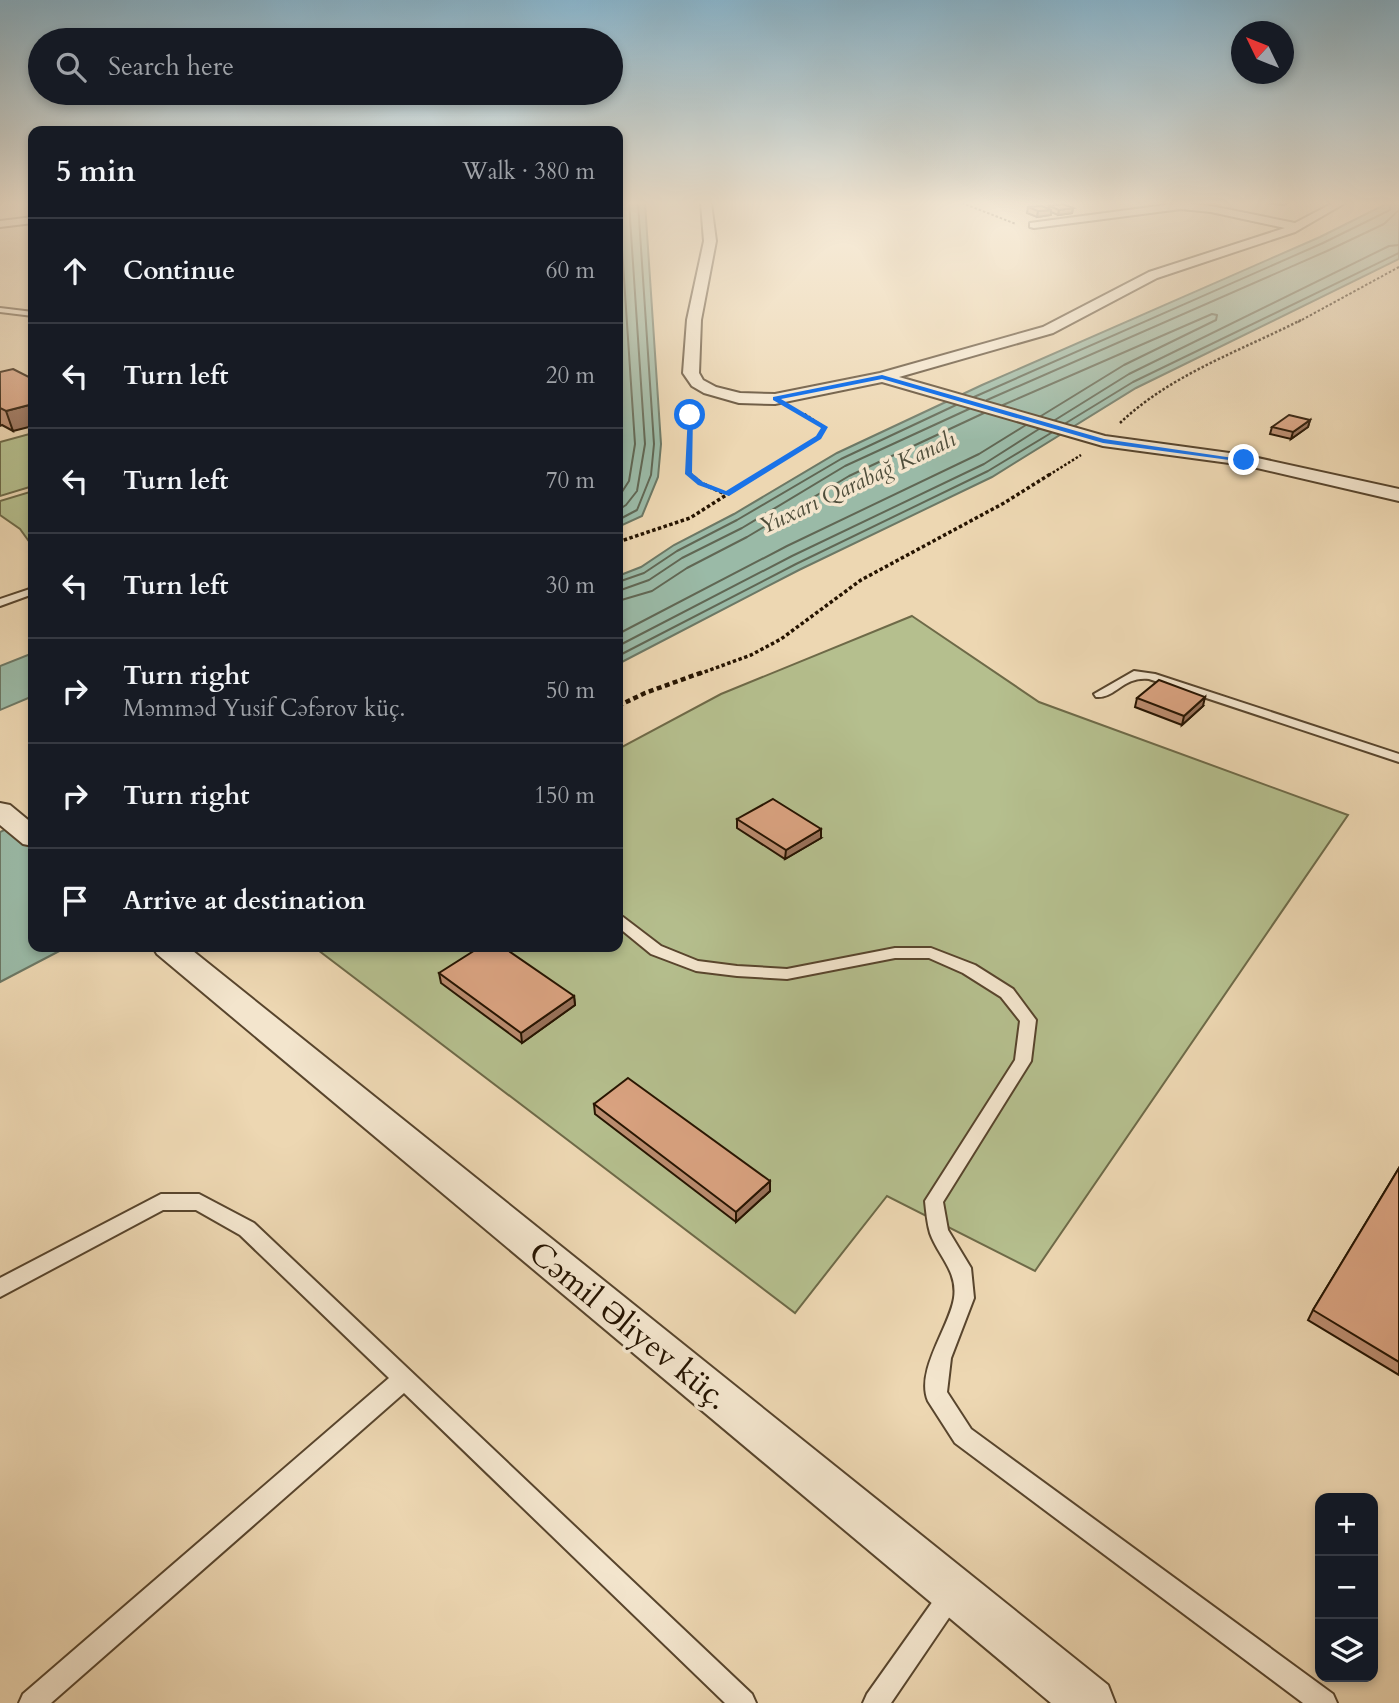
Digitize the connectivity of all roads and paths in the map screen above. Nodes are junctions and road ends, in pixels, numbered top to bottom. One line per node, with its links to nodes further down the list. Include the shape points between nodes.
1 (701, 282): 7 (street, via 691,373 697,383 739,398)
2 (1139, 282): 6 (street, via 1048,330)
3 (1370, 282): 9 (path, via 1194,371 1134,408)
4 (0, 310): 5 (lane)
5 (28, 313)
6 (882, 377): 7 (street); 9 (street)
7 (775, 398): 10 (path, via 824,427 818,437)
8 (690, 415): 10 (path, via 689,474)
9 (1103, 441): 11 (street, via 1244,460); 16 (path, via 1004,503 861,580 781,639)
10 (726, 494): 12 (path, via 690,517)
11 (1399, 495)
12 (623, 540)
13 (28, 593): 14 (lane)
14 (0, 604)
15 (1100, 694): 17 (lane, via 1134,674 1151,676)
16 (623, 704)
17 (1399, 758)
18 (0, 811): 19 (street)
19 (28, 834)
20 (623, 924): 29 (lane, via 656,950 696,966 787,974 895,953 931,953 1007,993 1028,1020 1023,1061 934,1201 939,1232 961,1268 964,1298 941,1358 936,1394 963,1436)
21 (174, 952): 24 (street, Cəmil Əliyev küç.)
22 (0, 1288): 23 (lane, via 161,1202 199,1202 247,1229)
23 (405, 1378): 25 (lane); 26 (lane)
24 (954, 1591): 27 (lane); 28 (street, Cəmil Əliyev küç.)
25 (32, 1703)
26 (743, 1703)
27 (876, 1703)
28 (1090, 1703)
29 (1324, 1703)

